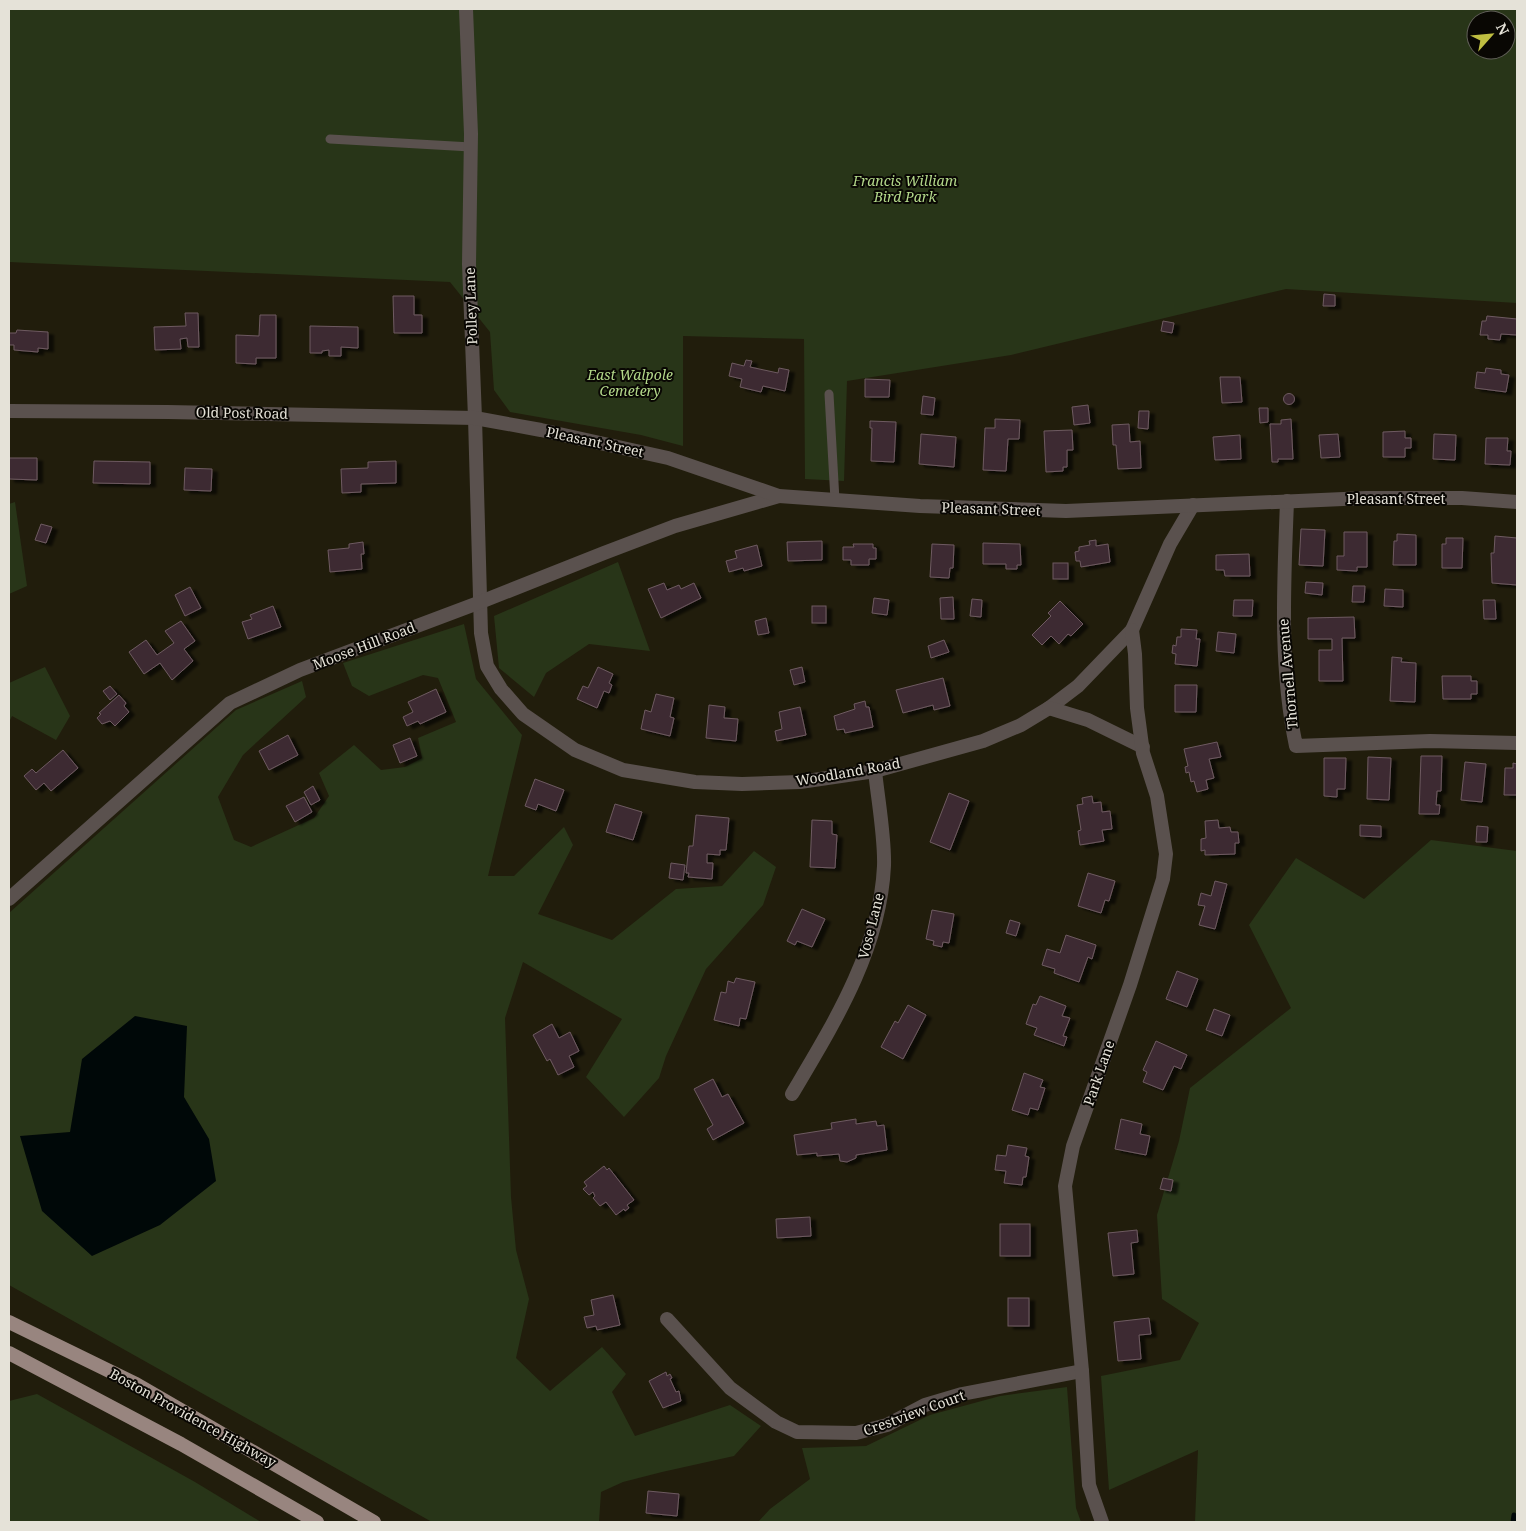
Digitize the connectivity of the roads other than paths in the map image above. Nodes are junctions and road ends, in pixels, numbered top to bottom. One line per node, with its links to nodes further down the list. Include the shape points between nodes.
1 (466, 9): 3 (street, Polley Lane)
2 (330, 139): 3 (lane)
3 (471, 147): 6 (street, Polley Lane, via 469,264)
4 (829, 394): 8 (lane)
5 (9, 411): 6 (street, Old Post Road)
6 (475, 418): 7 (street, Pleasant Street, via 668,458); 12 (street, Polley Lane)
7 (778, 496): 8 (street, Pleasant Street); 12 (street, Moose Hill Road, via 675,526)
8 (835, 500): 11 (street, Pleasant Street, via 1066,511)
9 (1287, 501): 10 (street, Pleasant Street, via 1388,498); 11 (street, Pleasant Street); 15 (street, Thornell Avenue, via 1282,616 1289,714 1296,746 1430,741)
10 (1517, 502)
11 (1193, 505): 13 (street, Woodland Road, via 1170,544)
12 (478, 603): 17 (street, Woodland Road, via 487,666 501,689 524,714 576,750 623,770 695,782 742,784 800,782); 18 (street, Moose Hill Road, via 300,670 230,703)
13 (1132, 630): 14 (street, Woodland Road, via 1078,686); 16 (street, Park Lane)
14 (1049, 708): 16 (street, via 1088,720); 17 (street, Woodland Road, via 1021,725 983,741)
15 (1517, 743)
16 (1143, 747): 23 (street, Park Lane, via 1157,796 1166,854 1163,880 1073,1146 1065,1186)
17 (875, 771): 19 (street, Vose Lane, via 884,865 878,913 866,955 829,1031)
18 (9, 899)
19 (792, 1094)
20 (667, 1319): 23 (street, Crestview Court, via 730,1388 776,1422 797,1432 856,1433 887,1425 925,1405 962,1394)
21 (9, 1322): 25 (main road, Boston Providence Highway, via 136,1384)
22 (9, 1353): 24 (main road, Boston Providence Highway, via 181,1444)
23 (1082, 1371): 26 (street, Park Lane, via 1089,1485)
24 (317, 1522)
25 (374, 1522)
26 (1102, 1522)

